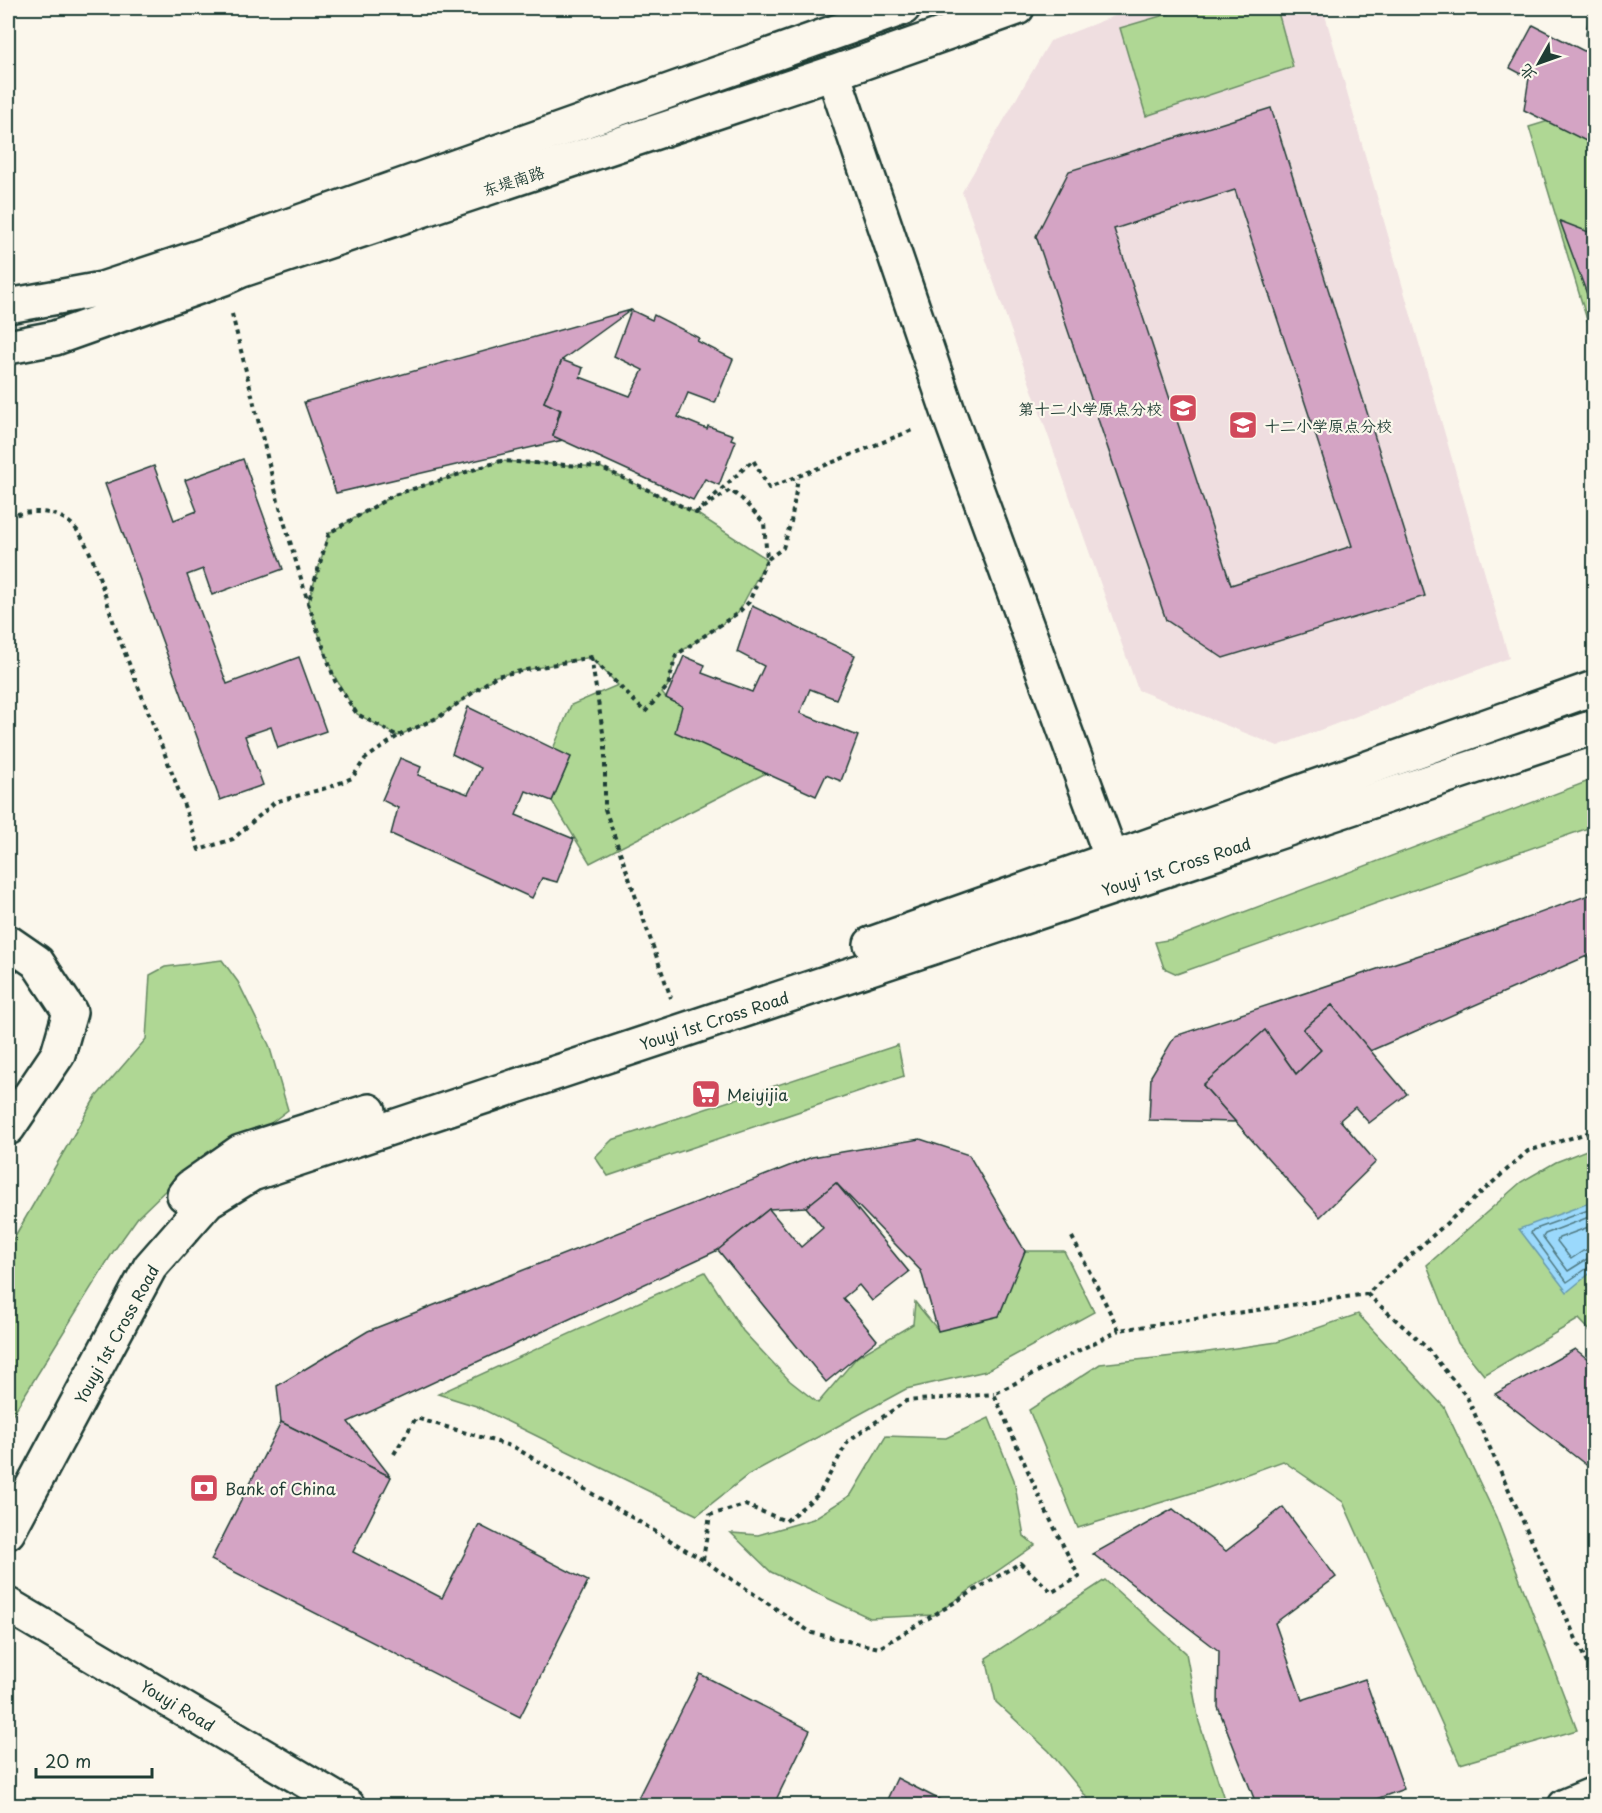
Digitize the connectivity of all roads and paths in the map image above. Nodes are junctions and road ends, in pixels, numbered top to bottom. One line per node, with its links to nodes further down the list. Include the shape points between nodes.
1 (903, 8): 5 (street, 东堤南路, via 229,248 102,289)
2 (1017, 8): 3 (street, 东堤南路)
3 (833, 73): 4 (street, 东堤南路); 7 (street)
4 (224, 278): 6 (street, 东堤南路, via 55,338); 12 (path, via 278,501)
5 (8, 306)
6 (8, 347)
7 (949, 414): 8 (path); 17 (street)
8 (798, 478): 9 (path, via 769,488 753,460); 11 (path, via 783,548)
9 (696, 513): 11 (path, via 730,490 764,523); 12 (path, via 600,467 501,461 394,495 329,533)
10 (8, 517): 16 (path, via 44,512 69,522 81,537 101,580 116,632 199,849 233,839 275,802 352,778 365,759)
11 (767, 559): 13 (path, via 749,602 676,655 668,687 645,711)
12 (308, 603): 16 (path, via 335,681 357,714)
13 (591, 657): 16 (path, via 496,676 439,717); 19 (path, via 604,745 605,809)
14 (1594, 688): 17 (street, Youyi 1st Cross Road)
15 (1594, 726): 28 (street, Youyi 1st Cross Road, via 252,1174 208,1201 150,1267)
16 (398, 736)
17 (1112, 859): 19 (street, Youyi 1st Cross Road)
18 (8, 942): 20 (street, via 37,962 70,1012 58,1054)
19 (676, 1013): 27 (street, Youyi 1st Cross Road, via 240,1152 190,1187 123,1283)
20 (8, 1128)
21 (1594, 1131): 23 (path, via 1528,1150)
22 (1071, 1237): 24 (path)
23 (1367, 1294): 24 (path); 31 (path, via 1426,1347 1467,1397)
24 (1119, 1330): 25 (path)
25 (994, 1394): 29 (path, via 906,1401 848,1441 819,1494 786,1521 745,1505 710,1515); 29 (path, via 1079,1577 1052,1592 1020,1563 879,1648 812,1633)
26 (394, 1454): 29 (path, via 416,1418 514,1447)
27 (8, 1493)
28 (8, 1532)
29 (704, 1560)
30 (8, 1605): 33 (street, Youyi Road)
31 (1594, 1679)
32 (1594, 1794): 34 (street)
33 (348, 1806)
34 (1565, 1806)

